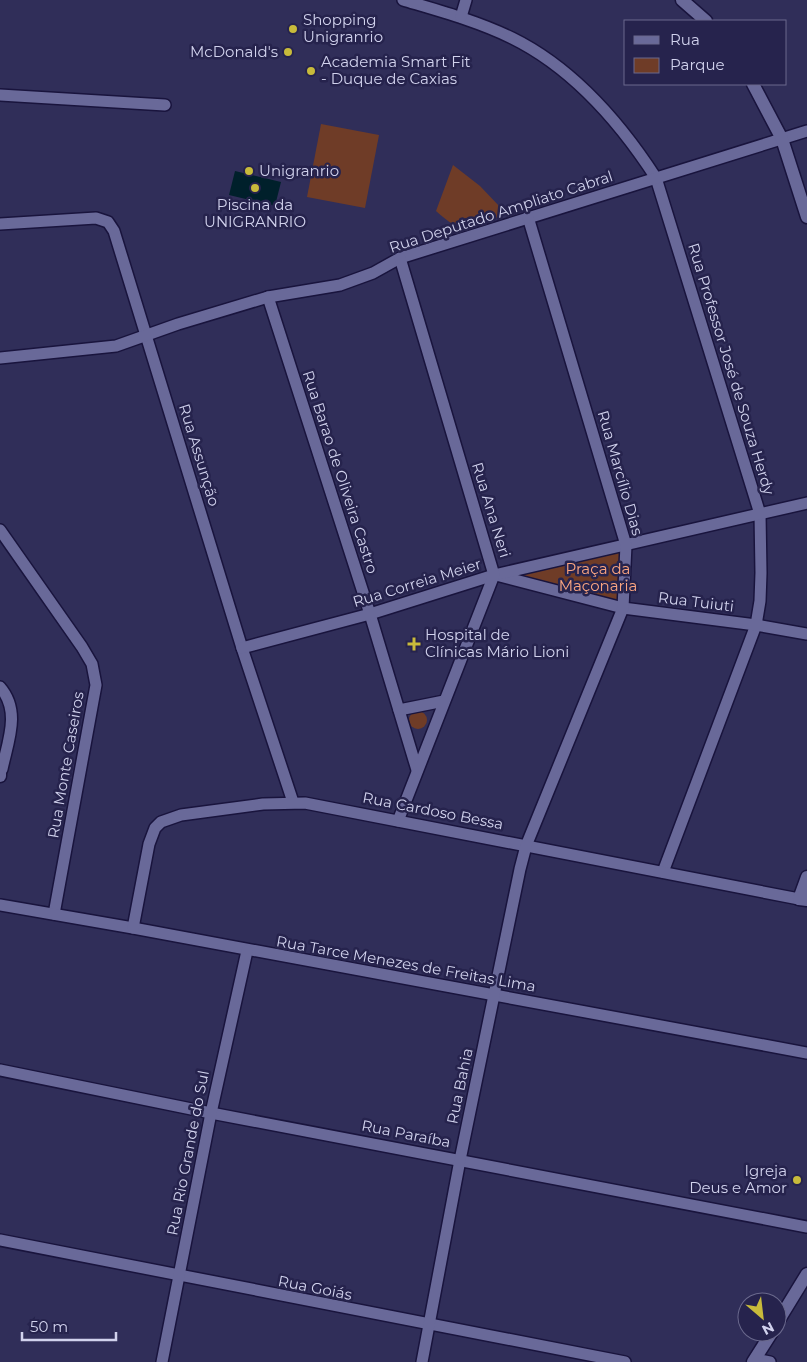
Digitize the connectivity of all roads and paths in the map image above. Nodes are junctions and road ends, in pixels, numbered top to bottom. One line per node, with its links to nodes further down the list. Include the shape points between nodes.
1 (403, 0): 4 (street, Rua Professor José de Souza Herdy)
2 (466, 0): 4 (street)
3 (682, 0): 5 (main road)
4 (461, 17): 11 (street, Rua Professor José de Souza Herdy, via 512,39 574,80 610,115)
5 (705, 20)
6 (754, 85): 10 (main road)
7 (0, 95): 8 (street)
8 (165, 104)
9 (807, 130): 10 (street, Rua Deputado Ampliato Cabral)
10 (782, 139): 11 (street, Rua Deputado Ampliato Cabral); 13 (main road)
11 (656, 178): 12 (street, Rua Deputado Ampliato Cabral); 20 (street, Rua Professor José de Souza Herdy)
12 (528, 217): 15 (street, Rua Deputado Ampliato Cabral); 22 (street, Rua Marcílio Dias)
13 (807, 217)
14 (0, 224): 17 (street, Rua Assunção, via 96,218 108,222 118,239)
15 (400, 258): 16 (street, Rua Deputado Ampliato Cabral, via 373,273 340,285); 23 (street, Rua Ana Neri)
16 (268, 297): 17 (street, Rua Deputado Ampliato Cabral); 25 (street, Rua Barao de Oliveira Castro)
17 (146, 336): 18 (street, Rua Deputado Ampliato Cabral, via 116,346); 28 (street, Rua Assunção)
18 (0, 358)
19 (807, 503): 20 (street, Rua Correia Meier)
20 (760, 514): 22 (street, Rua Correia Meier); 26 (street, Rua Professor José de Souza Herdy, via 761,573)
21 (0, 530): 41 (street, Rua Monte Caseiros, via 82,647 92,664 96,685)
22 (626, 545): 23 (street, Rua Correia Meier); 24 (street, Rua Marcílio Dias)
23 (494, 575): 24 (street, Rua Tuiuti); 25 (street, Rua Correia Meier); 30 (street, Rua Ana Neri)
24 (622, 608): 26 (street, Rua Tuiuti); 36 (street, Rua Marcílio Dias)
25 (370, 614): 28 (street, Rua Correia Meier); 31 (street, Rua Barao de Oliveira Castro)
26 (756, 625): 27 (street, Rua Tuiuti); 37 (street, Rua Professor José de Souza Herdy)
27 (807, 634)
28 (242, 648): 34 (street, Rua Assunção)
29 (0, 687): 33 (street, via 9,703 13,724)
30 (444, 701): 31 (street); 32 (street, Rua Ana Neri)
31 (399, 710): 32 (street, Rua Barao de Oliveira Castro)
32 (417, 770): 35 (street, Rua Ana Neri)
33 (1, 771)
34 (292, 802): 35 (street, Rua Cardoso Bessa); 42 (street, Rua Cardoso Bessa, via 181,816 161,822 149,844)
35 (398, 821): 36 (street, Rua Cardoso Bessa)
36 (526, 846): 37 (street, Rua Cardoso Bessa); 44 (street, Rua Bahia)
37 (663, 872): 39 (street, Rua Cardoso Bessa)
38 (807, 877): 39 (main road)
39 (803, 899)
40 (0, 905): 41 (street, Rua Tarce Menezes de Freitas Lima)
41 (54, 914): 42 (street, Rua Tarce Menezes de Freitas Lima)
42 (133, 928): 43 (street, Rua Tarce Menezes de Freitas Lima)
43 (247, 951): 44 (street, Rua Tarce Menezes de Freitas Lima); 47 (street, Rua Rio Grande do Sul)
44 (494, 995): 45 (street, Rua Tarce Menezes de Freitas Lima); 48 (street, Rua Bahia)
45 (807, 1053)
46 (0, 1070): 47 (street, Rua Paraíba)
47 (211, 1113): 48 (street, Rua Paraíba); 52 (street, Rua Rio Grande do Sul)
48 (460, 1160): 49 (street, Rua Paraíba); 54 (street, Rua Bahia)
49 (807, 1227)
50 (0, 1240): 52 (street, Rua Goiás)
51 (807, 1274): 53 (main road)
52 (179, 1276): 54 (street, Rua Goiás); 57 (street, Rua Rio Grande do Sul)
53 (787, 1307)
54 (430, 1325): 58 (street, Rua Bahia); 59 (street, Rua Goiás)
55 (766, 1342): 56 (main road)
56 (754, 1360): 60 (street)
57 (162, 1362)
58 (422, 1362)
59 (625, 1362)
60 (770, 1362)

